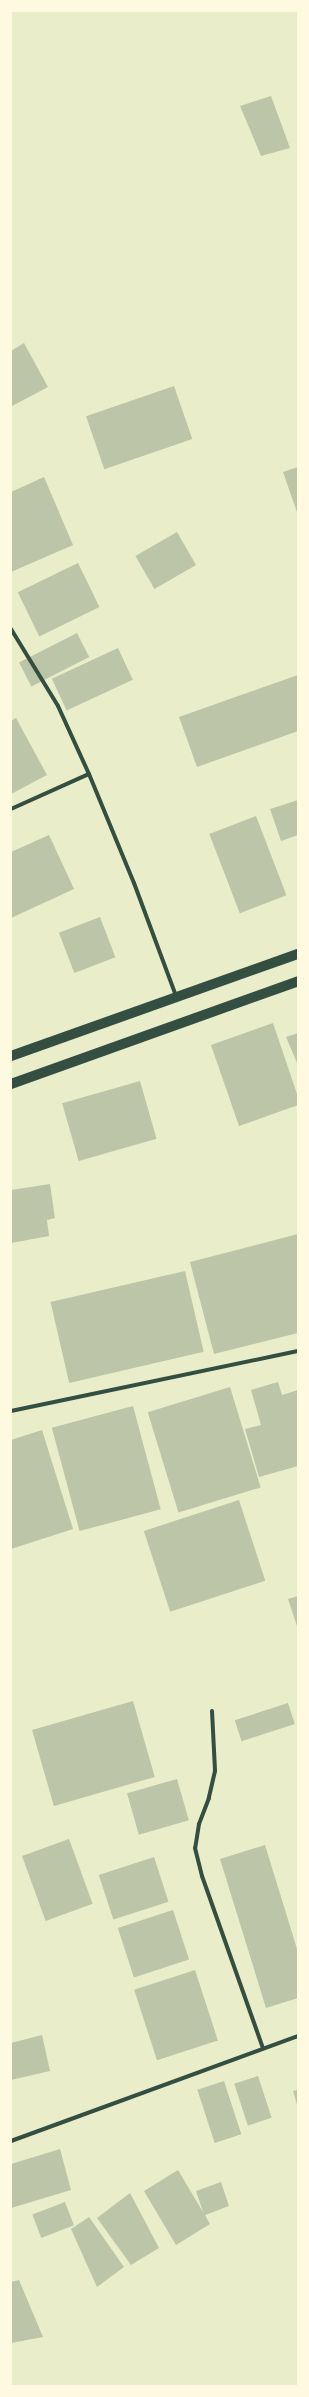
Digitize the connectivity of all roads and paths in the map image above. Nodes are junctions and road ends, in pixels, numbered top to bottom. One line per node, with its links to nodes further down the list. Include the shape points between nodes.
1 (11, 629): 2 (street, via 58,706)
2 (89, 774): 3 (street); 6 (street, via 134,883)
3 (11, 809)
4 (298, 954): 6 (main road)
5 (298, 981): 8 (main road)
6 (177, 998): 7 (main road)
7 (11, 1056)
8 (11, 1084)
9 (298, 1351): 10 (street)
10 (11, 1410)
11 (212, 1711): 13 (street, via 214,1771 195,1848 202,1876)
12 (298, 2036): 13 (street)
13 (263, 2048): 14 (street)
14 (11, 2141)

